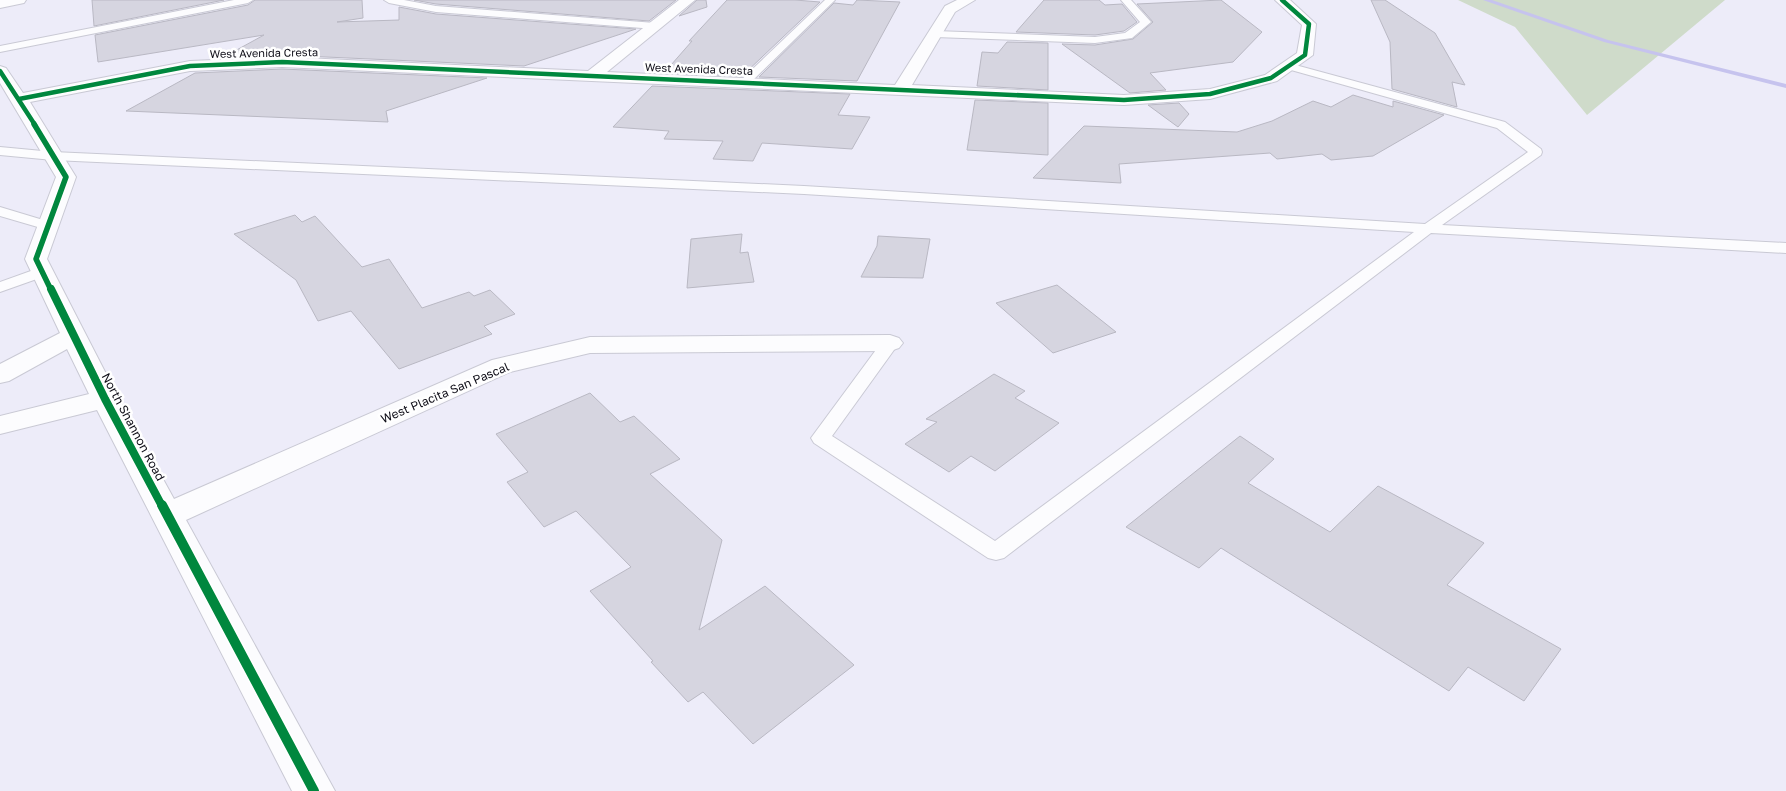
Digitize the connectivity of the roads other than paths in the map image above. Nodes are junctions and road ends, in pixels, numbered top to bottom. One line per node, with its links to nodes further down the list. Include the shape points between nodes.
1 (19, 0): 9 (street)
2 (248, 0): 12 (lane)
3 (388, 0): 10 (lane, via 436,9)
4 (688, 0): 10 (street)
5 (830, 0): 16 (lane)
6 (968, 0): 11 (street, via 950,9)
7 (1126, 0): 11 (lane, via 1146,22 1128,36 1095,40)
8 (1282, 0): 13 (street, West Avenida Cresta, via 1309,24 1305,55)
9 (0, 4)
10 (655, 26): 15 (street)
11 (935, 34): 17 (street)
12 (0, 49)
13 (1288, 66): 17 (street, West Avenida Cresta, via 1271,78 1210,94 1124,100); 23 (lane, via 1501,125 1536,152)
14 (0, 71): 18 (street, North Shannon Road)
15 (592, 76): 16 (street, West Avenida Cresta); 18 (street, West Avenida Cresta, via 282,62 190,66)
16 (744, 83): 17 (street, West Avenida Cresta)
17 (901, 89)
18 (19, 99): 20 (street, North Shannon Road)
19 (0, 151): 20 (lane)
20 (53, 156): 22 (street, North Shannon Road, via 66,177); 23 (lane, via 1052,204)
21 (0, 211): 22 (lane)
22 (48, 226): 25 (street, North Shannon Road, via 36,259)
23 (1429, 229): 24 (lane); 28 (lane, via 996,552 821,438)
24 (1786, 248)
25 (42, 272): 26 (lane); 27 (street, North Shannon Road)
26 (0, 287)
27 (74, 335): 29 (street); 30 (street, North Shannon Road)
28 (890, 343): 32 (street, West Placita San Pascal, via 590,345 510,364)
29 (0, 375)
30 (105, 399): 31 (street); 32 (street, North Shannon Road)
31 (0, 425)
32 (167, 515): 33 (street, North Shannon Road)
33 (314, 791)

